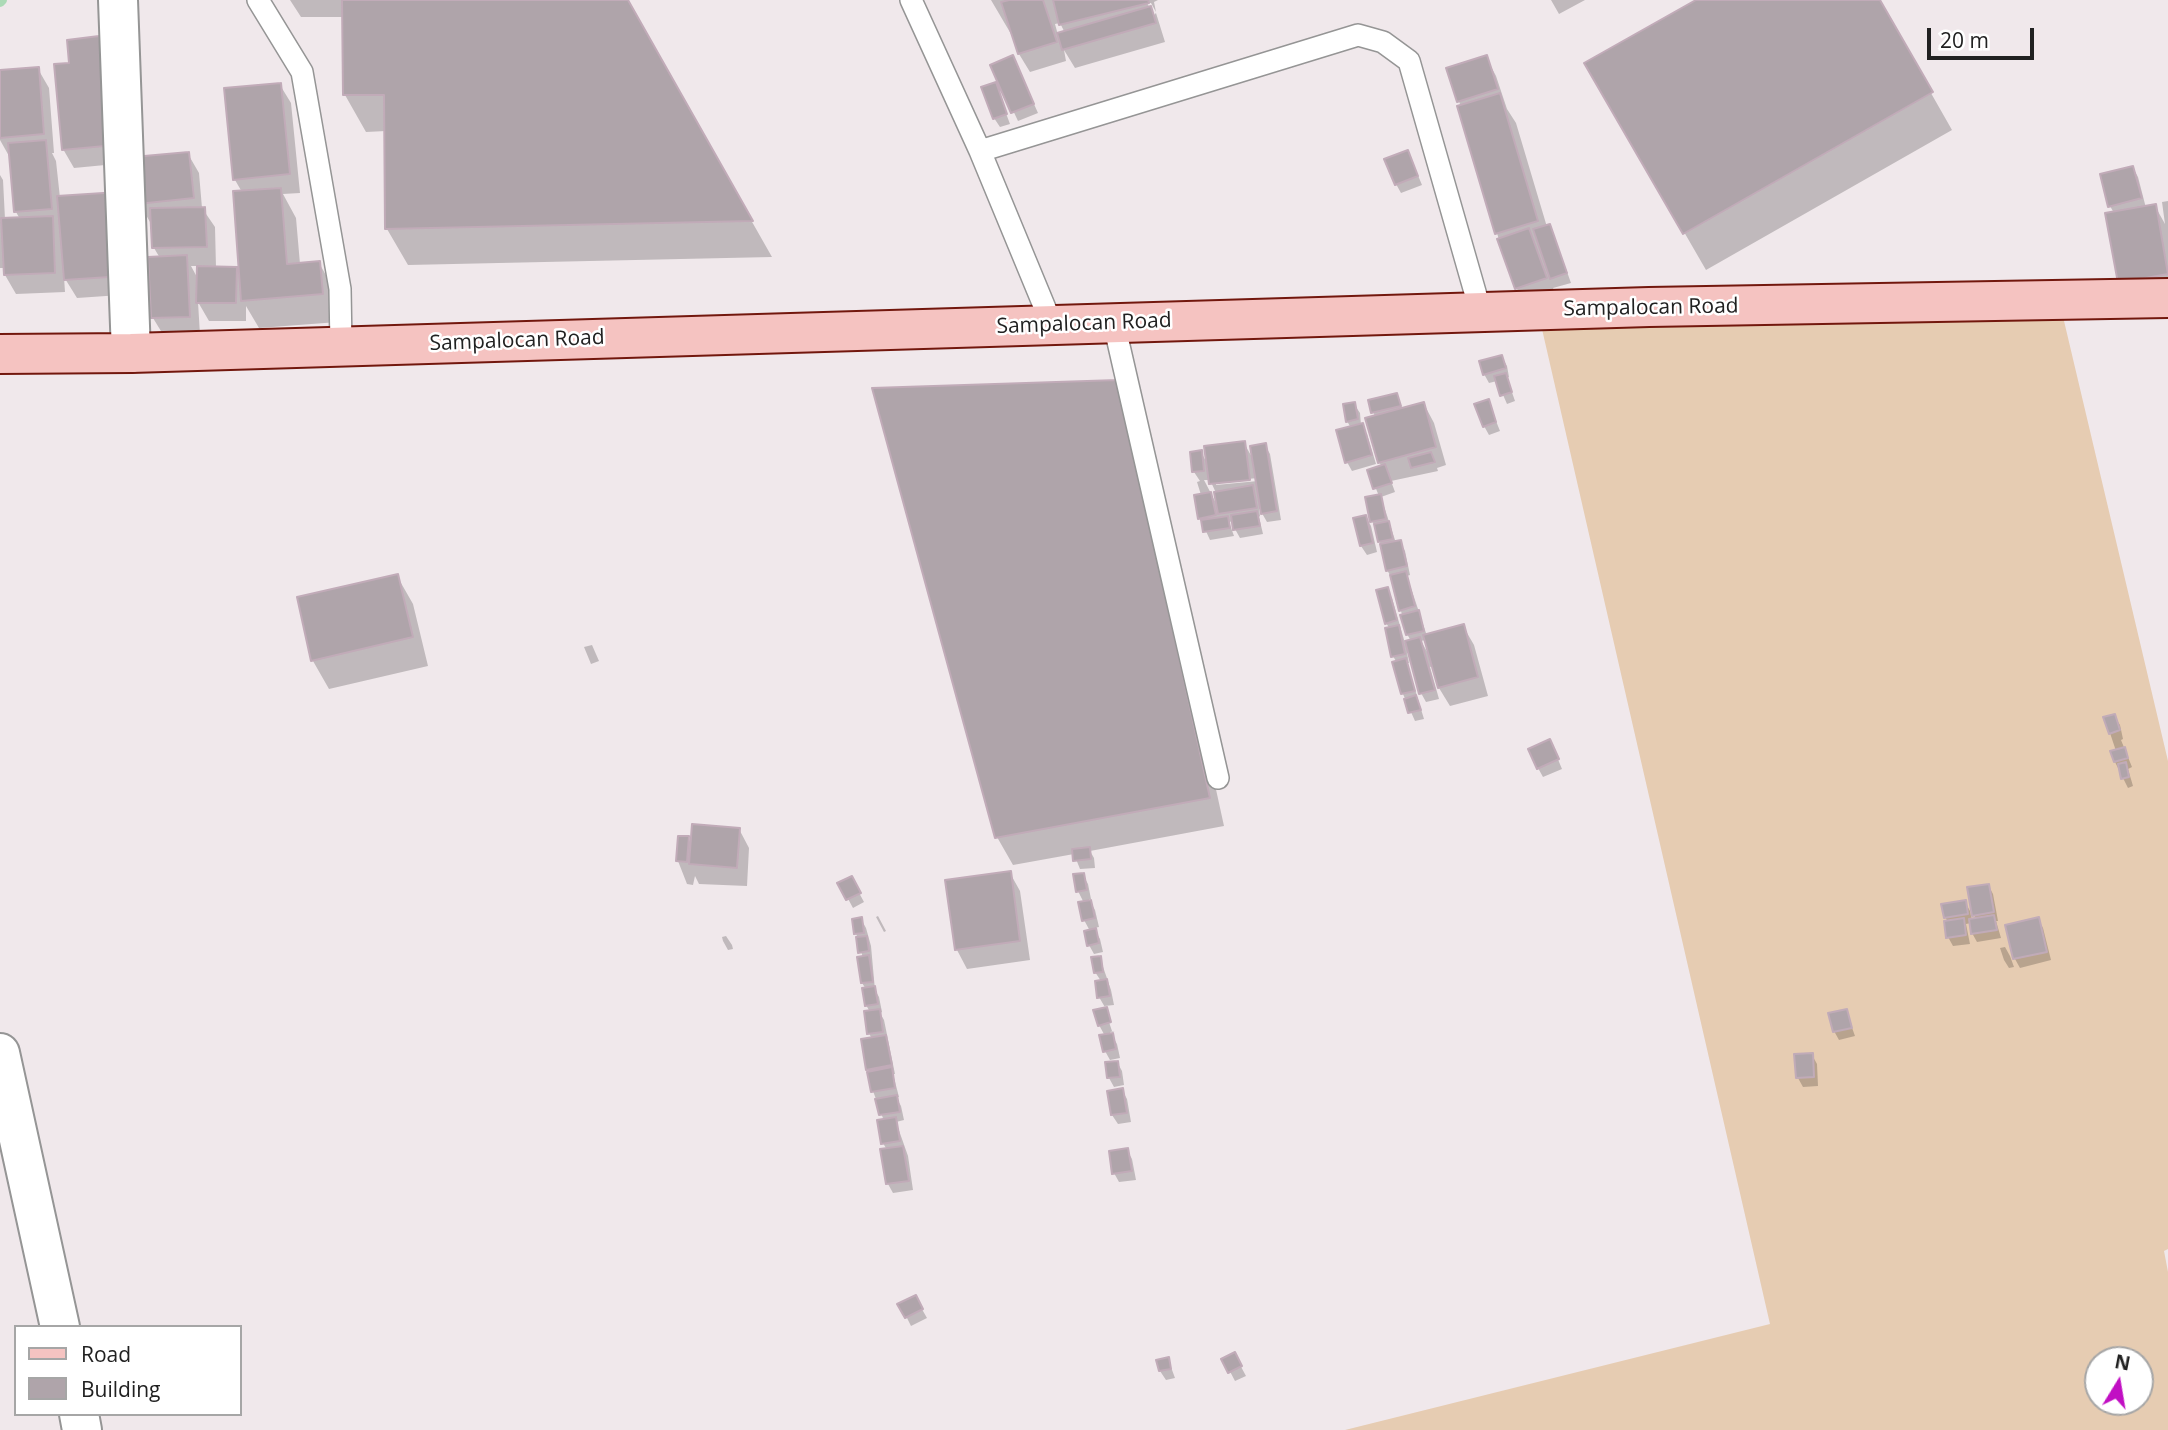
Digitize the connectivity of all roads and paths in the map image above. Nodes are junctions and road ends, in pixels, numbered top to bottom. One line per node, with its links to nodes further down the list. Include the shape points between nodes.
1 (118, 0): 10 (street)
2 (258, 0): 9 (lane, via 302,72 340,289)
3 (911, 0): 4 (lane)
4 (979, 151): 6 (lane, via 1358,35 1383,42 1409,61); 8 (lane)
5 (2168, 298): 6 (main road, Sampalocan Road)
6 (1481, 313): 7 (main road, Sampalocan Road)
7 (1114, 324): 8 (main road, Sampalocan Road); 12 (lane)
8 (1052, 325): 9 (main road, Sampalocan Road)
9 (341, 346): 10 (main road, Sampalocan Road)
10 (131, 353): 11 (main road, Sampalocan Road)
11 (0, 354)
12 (1218, 778)
13 (0, 1053): 14 (street)
14 (60, 1325)

